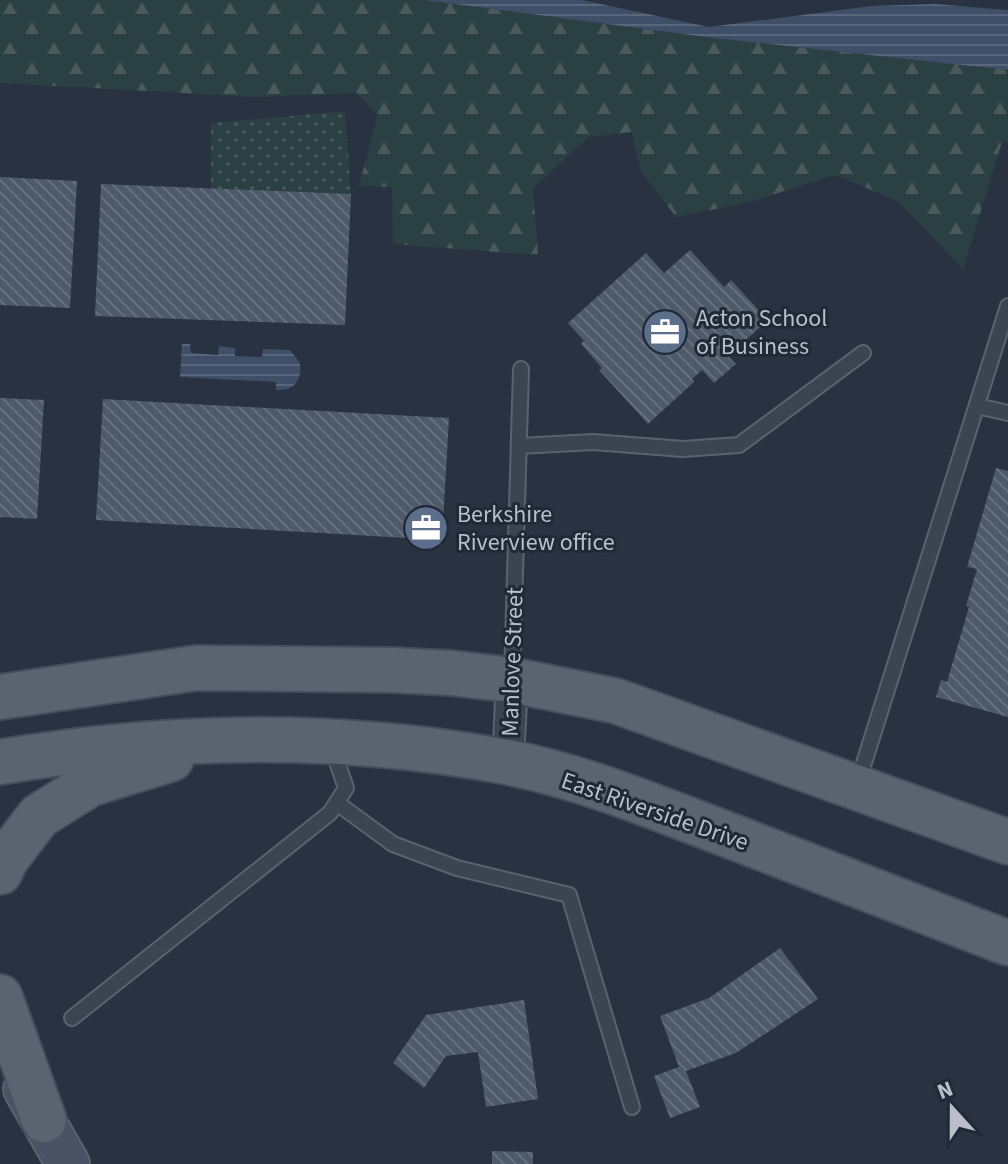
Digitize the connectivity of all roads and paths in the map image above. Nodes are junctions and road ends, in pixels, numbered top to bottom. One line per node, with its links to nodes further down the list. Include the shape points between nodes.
1 (1008, 306): 4 (lane)
2 (863, 353): 6 (lane, via 739,445)
3 (521, 369): 6 (lane, Manlove Street)
4 (977, 406): 5 (lane); 13 (lane)
5 (1008, 413)
6 (519, 446): 7 (lane, Manlove Street)
7 (512, 680): 8 (main road, via 391,670 196,668); 12 (street, Manlove Street); 13 (main road, via 616,701)
8 (0, 697)
9 (233, 740): 10 (main road, East Riverside Drive); 11 (main road, East Riverside Drive, via 122,744); 16 (main road, via 90,784 39,816)
10 (330, 743): 12 (main road, East Riverside Drive); 14 (lane, via 346,788)
11 (0, 762)
12 (508, 763): 17 (main road, East Riverside Drive, via 609,790)
13 (856, 787): 15 (main road)
14 (337, 803): 19 (lane); 21 (lane, via 393,844 457,868 569,895)
15 (1008, 842)
16 (0, 872)
17 (1008, 943)
18 (0, 997): 22 (main road)
19 (72, 1018)
20 (0, 1046): 22 (main road)
21 (632, 1107)
22 (44, 1120): 23 (main road)
23 (68, 1164)

